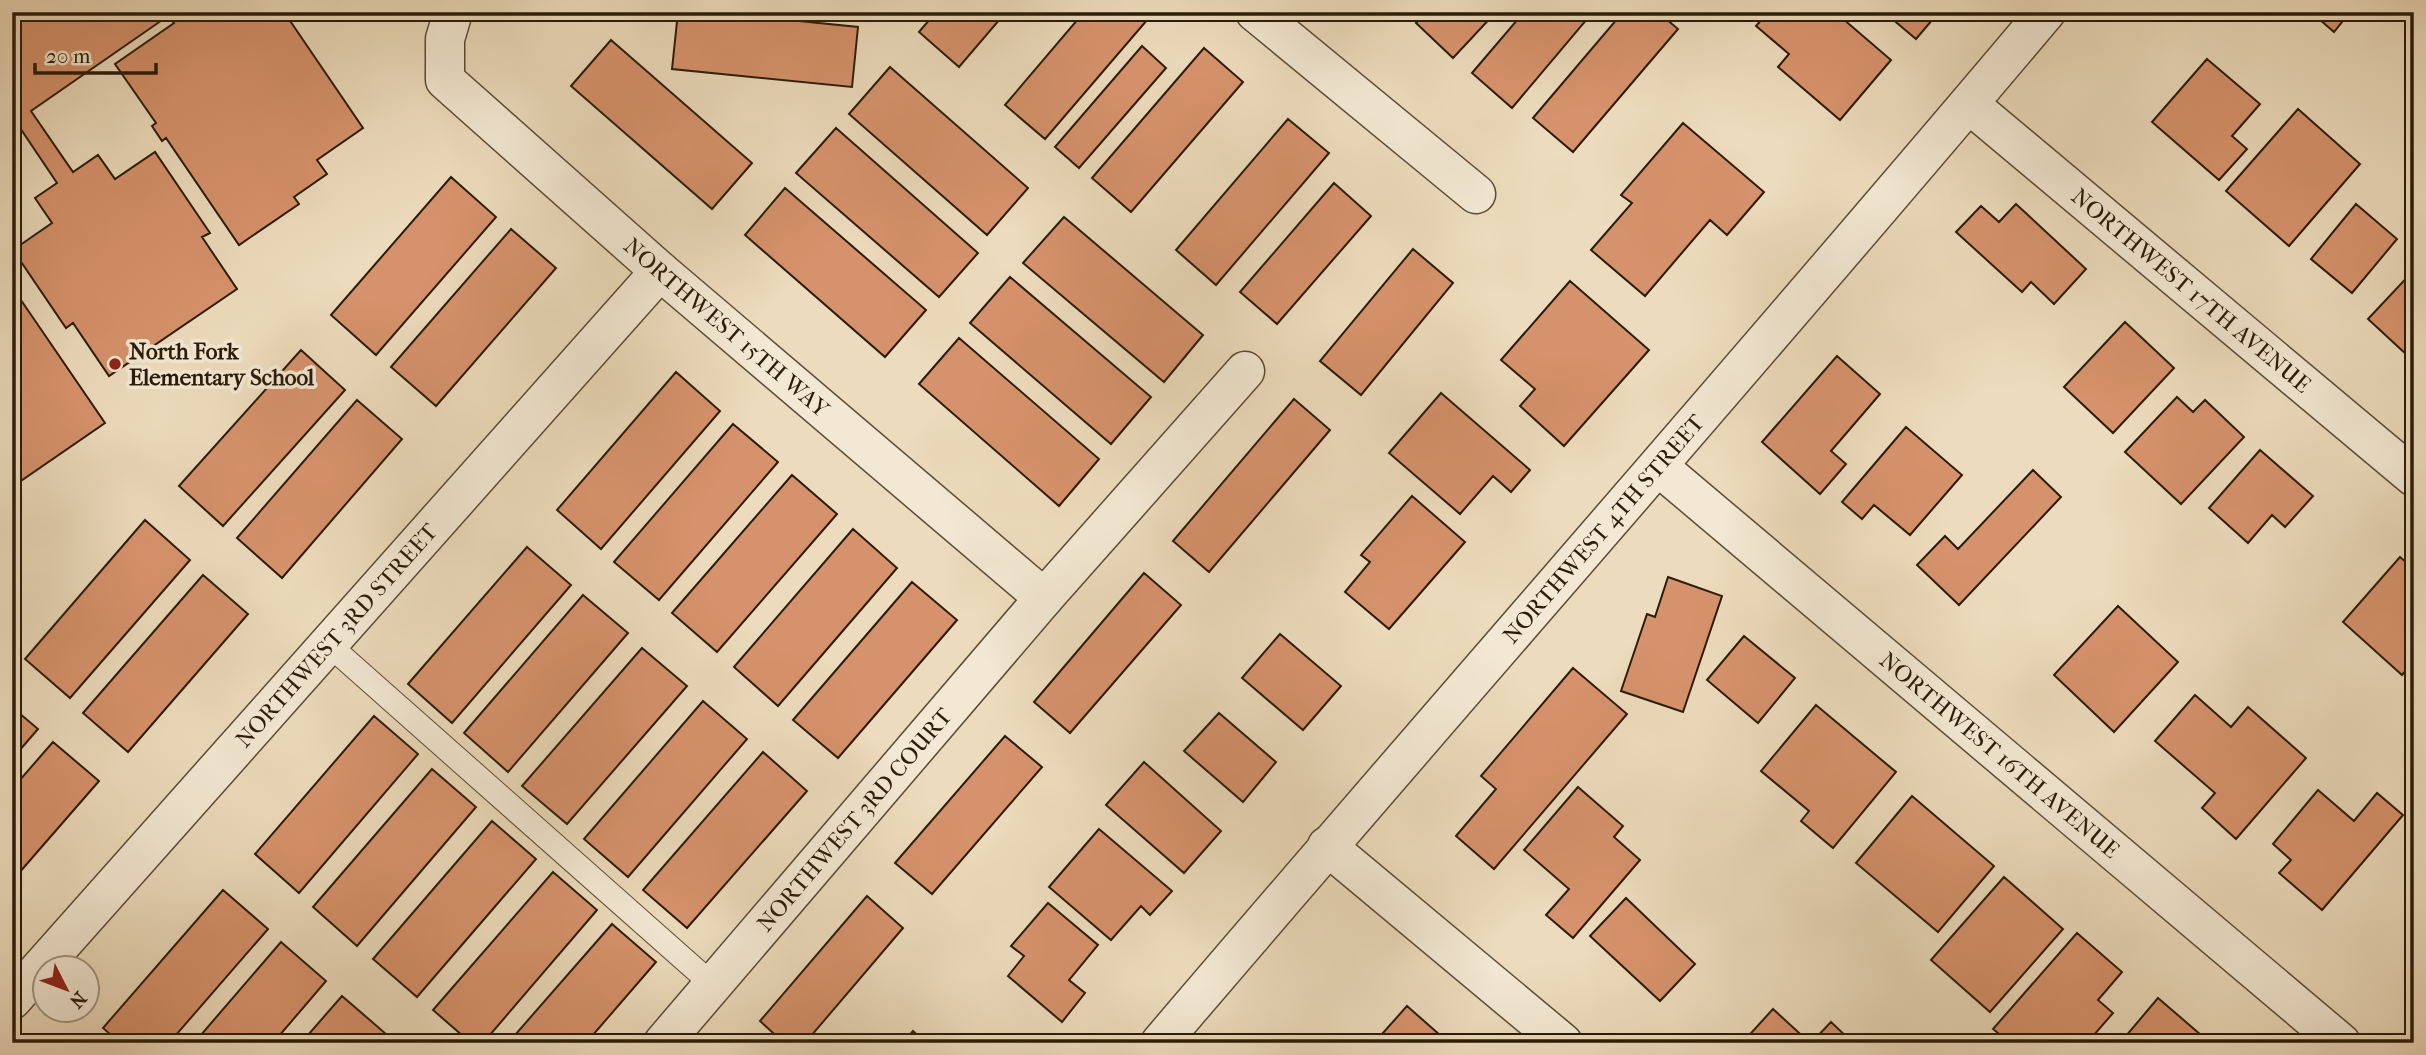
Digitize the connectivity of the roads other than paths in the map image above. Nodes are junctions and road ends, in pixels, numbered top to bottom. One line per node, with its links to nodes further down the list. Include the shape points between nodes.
1 (1255, 12): 5 (street)
2 (2046, 12): 4 (street, NORTHWEST 4TH STREET)
3 (449, 26): 6 (street, NORTHWEST 15TH WAY, via 445,80)
4 (1969, 104): 8 (street, NORTHWEST 4TH STREET); 9 (street, NORTHWEST 17TH AVENUE)
5 (1476, 194)
6 (660, 271): 10 (street, NORTHWEST 15TH WAY); 11 (street, NORTHWEST 3RD STREET)
7 (1245, 371): 10 (street, NORTHWEST 3RD COURT)
8 (1658, 467): 12 (street, NORTHWEST 4TH STREET); 18 (street, NORTHWEST 16TH AVENUE)
9 (2414, 477)
10 (1044, 598): 13 (street, NORTHWEST 3RD COURT)
11 (328, 644): 13 (lane); 14 (street, NORTHWEST 3RD STREET)
12 (1327, 846): 16 (street, NORTHWEST 4TH STREET); 17 (street)
13 (713, 985): 15 (street, NORTHWEST 3RD COURT)
14 (12, 1000)
15 (663, 1043)
16 (1160, 1043)
17 (1563, 1043)
18 (2341, 1043)

